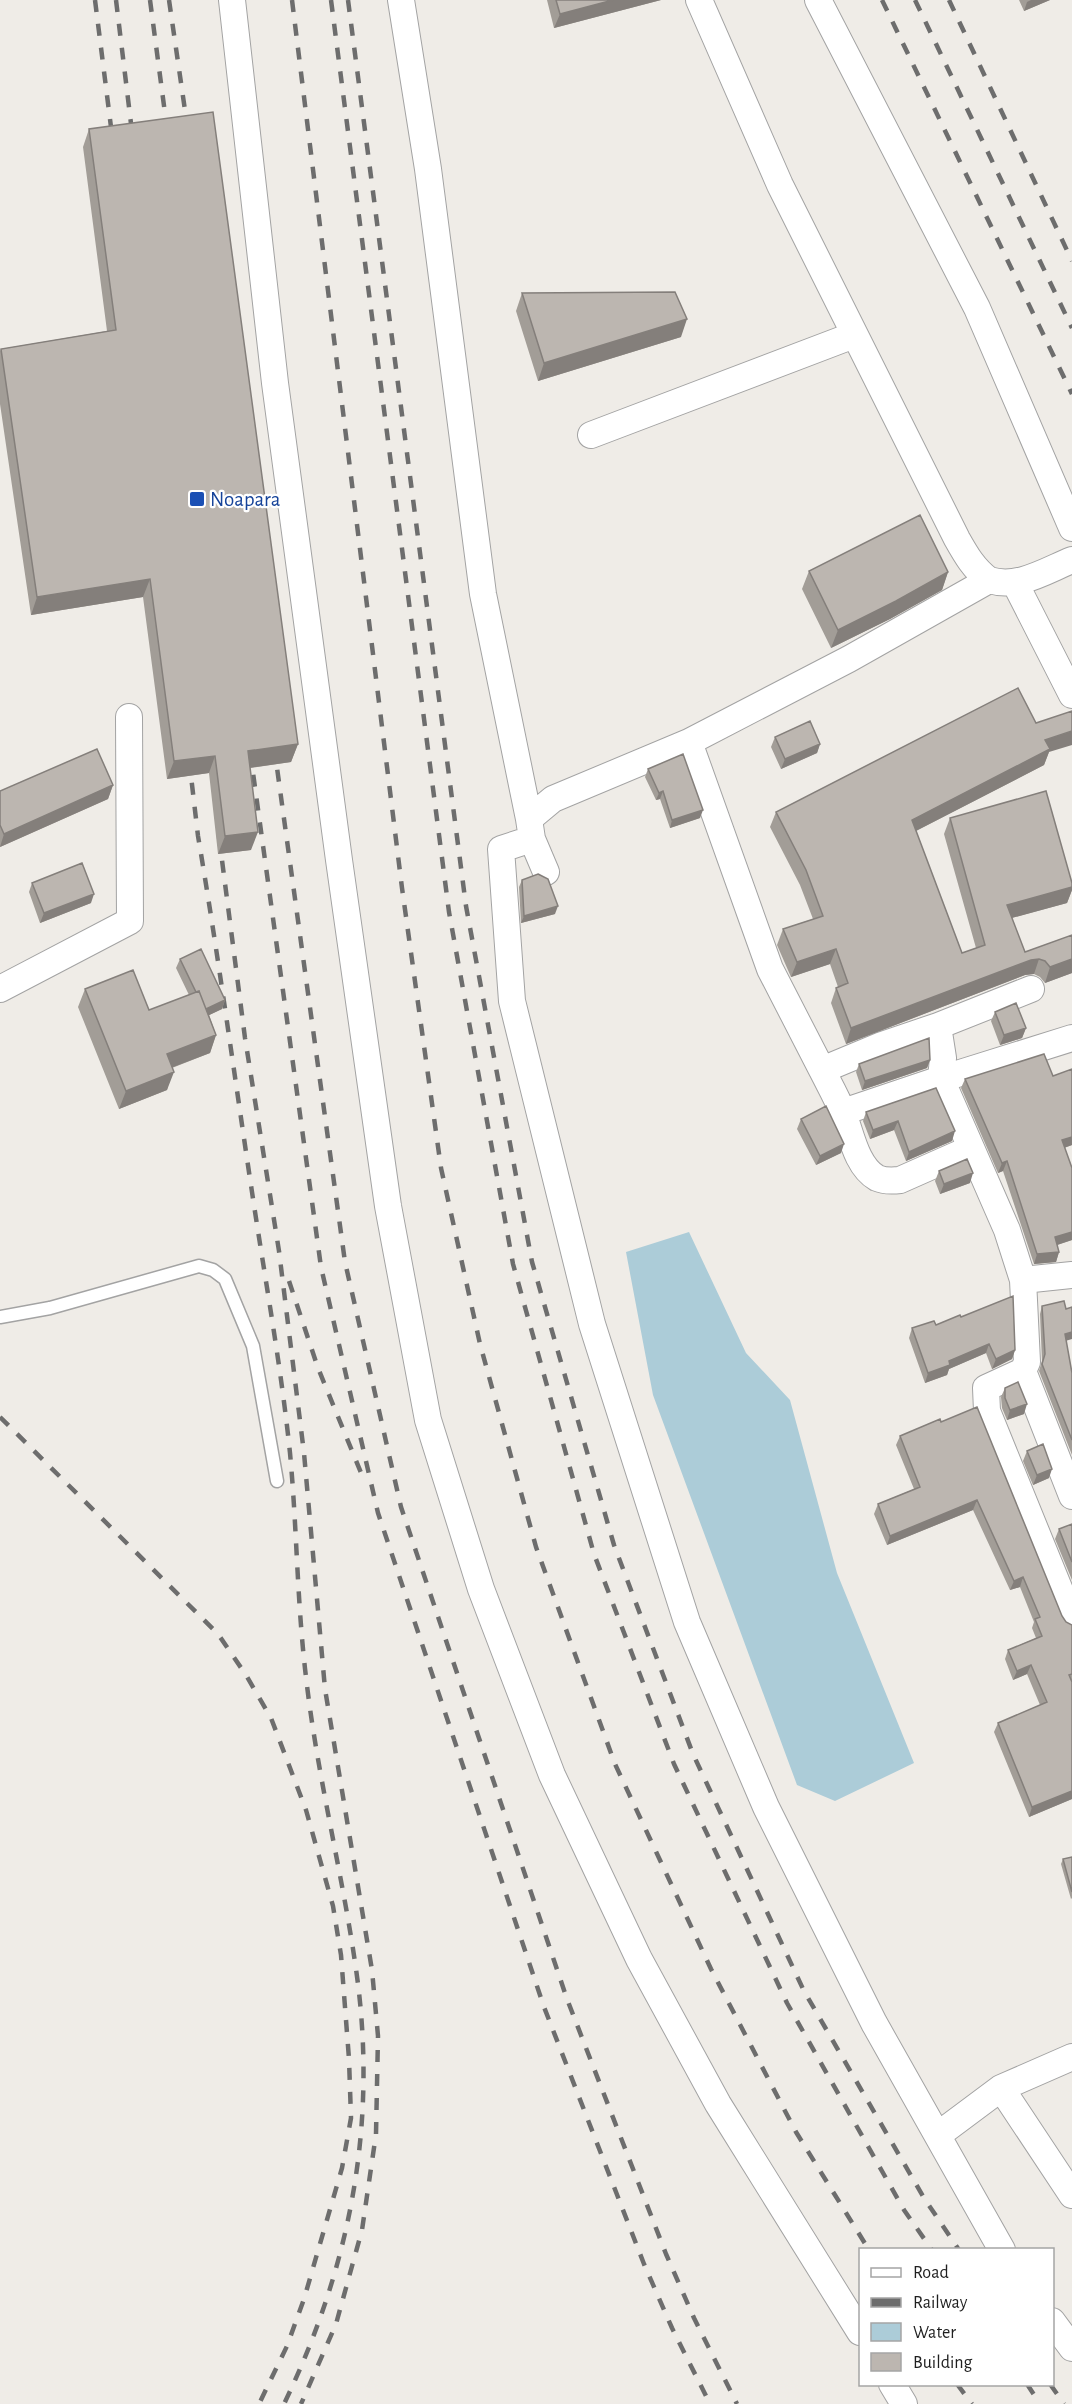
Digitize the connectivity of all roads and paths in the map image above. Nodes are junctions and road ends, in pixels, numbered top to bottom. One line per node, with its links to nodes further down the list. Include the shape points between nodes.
1 (231, 0): 37 (street, via 275,383 339,860 388,1206 428,1420 481,1589 552,1775 639,1959 718,2104)
2 (401, 0): 14 (street, via 428,169 483,594)
3 (699, 0): 5 (street, via 780,185)
4 (818, 0): 7 (street, via 977,308)
5 (854, 335): 6 (street); 9 (street, via 957,539 973,566)
6 (591, 435)
7 (1072, 528)
8 (1072, 560): 10 (street)
9 (989, 580): 10 (street); 13 (street)
10 (1015, 583): 11 (street)
11 (1072, 695)
12 (129, 717): 16 (street, via 130,921)
13 (689, 742): 14 (street, via 553,800); 20 (street, via 770,969)
14 (531, 829): 15 (street); 33 (street, via 501,849 512,1001 596,1335 687,1622 766,1808 874,2023)
15 (546, 872)
16 (0, 989)
17 (1031, 989): 18 (street)
18 (938, 1026): 20 (street); 21 (street, via 943,1058)
19 (1072, 1038): 21 (street)
20 (822, 1070): 22 (street)
21 (941, 1079): 22 (street); 23 (street)
22 (843, 1112): 23 (street, via 860,1158 879,1179 900,1180)
23 (970, 1149): 25 (street, via 1007,1230)
24 (1072, 1275): 25 (street)
25 (1023, 1280): 27 (street, via 1027,1362)
26 (0, 1317): 28 (lane, via 50,1308 199,1266 213,1270 225,1279 253,1346)
27 (1023, 1371): 29 (street); 30 (street, via 986,1388 987,1411)
28 (277, 1481)
29 (1072, 1496)
30 (1072, 1620)
31 (1072, 2057): 32 (street)
32 (1001, 2088): 33 (street); 34 (street)
33 (938, 2135): 35 (street)
34 (1072, 2195)
35 (1001, 2248)
36 (1054, 2322): 38 (street)
37 (859, 2329)
38 (1072, 2348)
39 (893, 2386): 40 (street)
40 (904, 2404)

